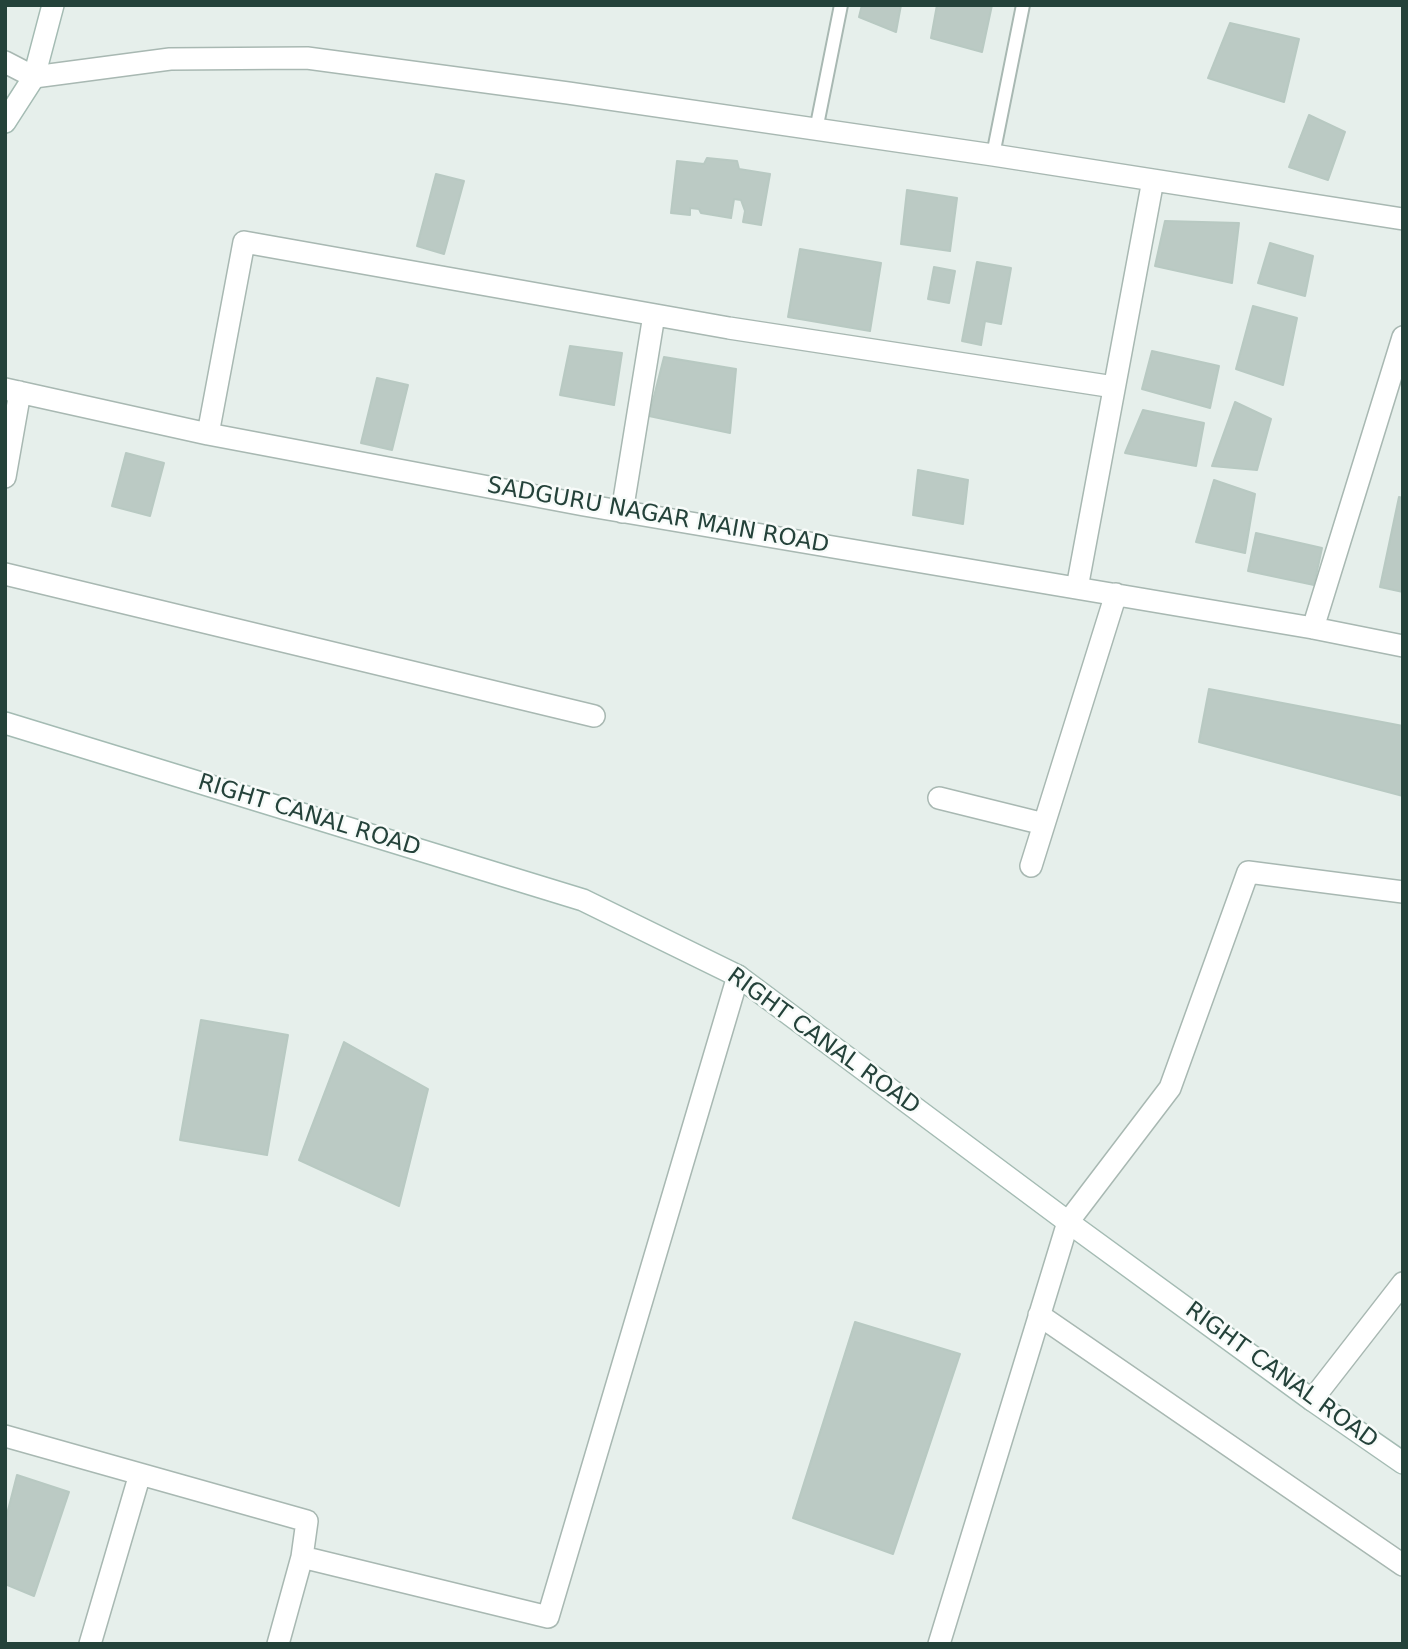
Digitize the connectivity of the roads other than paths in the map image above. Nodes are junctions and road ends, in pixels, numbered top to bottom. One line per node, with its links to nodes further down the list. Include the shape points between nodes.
1 (53, 5): 5 (street)
2 (841, 5): 7 (lane)
3 (1023, 5): 8 (lane)
4 (5, 62): 5 (street)
5 (34, 77): 6 (street); 7 (street, via 170,59 307,58)
6 (5, 122)
7 (816, 130): 8 (street)
8 (993, 155): 9 (street)
9 (1153, 180): 10 (street); 13 (street)
10 (1403, 219)
11 (654, 315): 13 (street); 15 (street, via 244,242); 17 (street)
12 (1403, 337): 21 (street)
13 (1114, 387): 19 (street)
14 (13, 391): 15 (street, SADGURU NAGAR MAIN ROAD); 16 (street)
15 (208, 433): 17 (street, SADGURU NAGAR MAIN ROAD)
16 (5, 477)
17 (622, 512): 19 (street, SADGURU NAGAR MAIN ROAD)
18 (5, 573): 23 (street)
19 (1077, 588): 20 (street, SADGURU NAGAR MAIN ROAD)
20 (1116, 594): 21 (street, SADGURU NAGAR MAIN ROAD); 26 (street)
21 (1313, 628): 22 (street, SADGURU NAGAR MAIN ROAD)
22 (1403, 646)
23 (594, 716)
24 (5, 723): 29 (street, RIGHT CANAL ROAD, via 583,900)
25 (939, 798): 26 (street)
26 (1044, 824): 27 (street)
27 (1031, 866)
28 (1403, 892): 30 (street, via 1248,872 1170,1088)
29 (738, 976): 30 (street, RIGHT CANAL ROAD); 37 (street, via 548,1617)
30 (1068, 1222): 32 (street); 33 (street, RIGHT CANAL ROAD)
31 (1403, 1283): 33 (street)
32 (1039, 1315): 38 (street); 41 (street)
33 (1312, 1400): 35 (street, RIGHT CANAL ROAD)
34 (5, 1436): 36 (street)
35 (1403, 1463)
36 (140, 1474): 37 (street, via 307,1521); 39 (street)
37 (302, 1557): 40 (street)
38 (1403, 1565)
39 (90, 1644)
40 (278, 1644)
41 (939, 1644)

